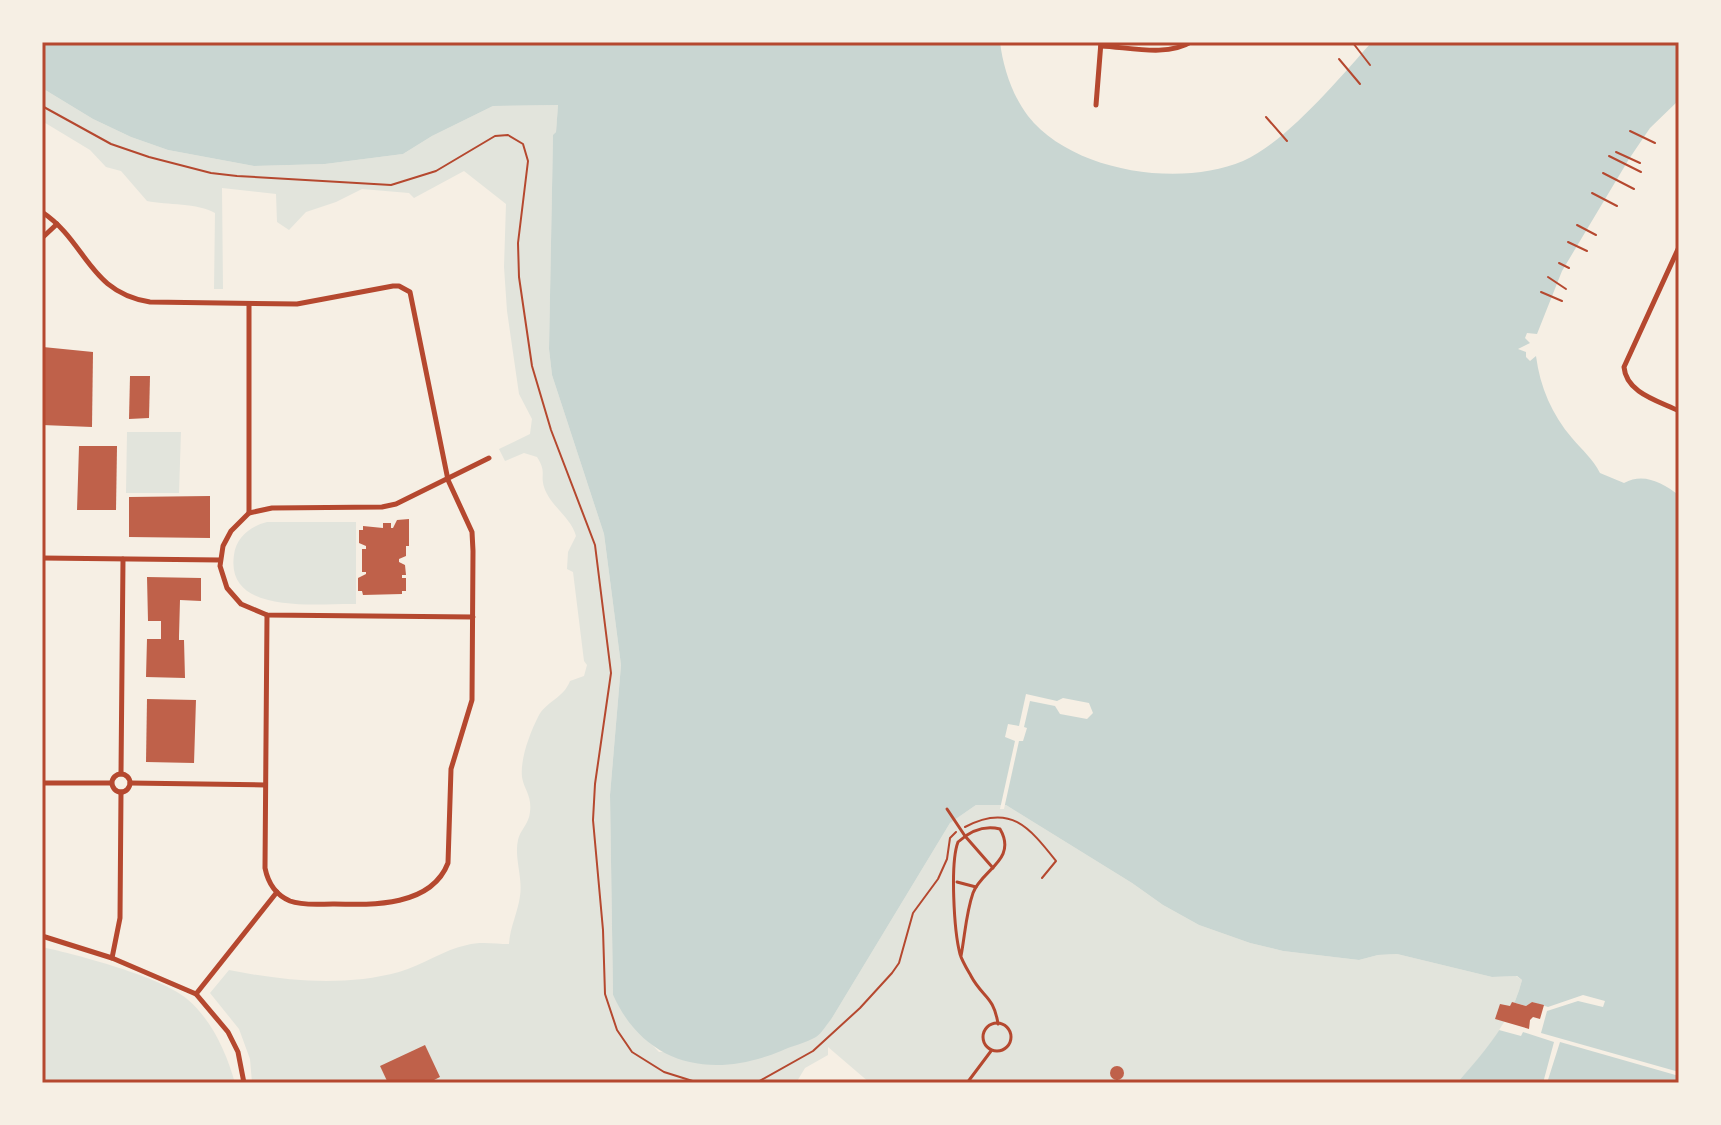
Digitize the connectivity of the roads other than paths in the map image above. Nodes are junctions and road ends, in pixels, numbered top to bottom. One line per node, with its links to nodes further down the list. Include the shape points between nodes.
1 (1191, 42): 2 (street, via 1164,50)
2 (1101, 44): 3 (street)
3 (1096, 105)
4 (42, 212): 5 (street)
5 (57, 224): 6 (street); 9 (street, via 97,275 120,294 150,302)
6 (42, 238)
7 (1679, 247): 8 (street)
8 (1677, 254): 10 (street, via 1624,367 1628,383)
9 (249, 304): 12 (street, via 312,302 393,286 410,292); 13 (street)
10 (1679, 411)
11 (489, 458): 12 (street)
12 (448, 480): 13 (street, via 382,507); 18 (street, via 472,532)
13 (249, 513): 16 (street, via 226,538)
14 (42, 558): 15 (street)
15 (123, 559): 16 (street); 19 (street)
16 (220, 560): 17 (street, via 233,597)
17 (267, 615): 18 (street); 23 (street)
18 (473, 617): 30 (street, via 472,700 451,769 444,872 432,885 387,904 298,904)
19 (121, 774): 21 (street); 22 (street)
20 (42, 783): 21 (street)
21 (111, 783): 24 (street)
22 (130, 783): 23 (street); 24 (street)
23 (265, 785): 30 (street, via 265,868)
24 (121, 792): 33 (street, via 120,918)
25 (947, 809): 26 (lane)
26 (965, 836): 27 (lane); 27 (lane, via 982,828 1000,829 1005,849); 28 (lane, via 955,849)
27 (993, 868): 29 (lane)
28 (955, 881): 29 (lane); 32 (lane)
29 (976, 887): 32 (lane)
30 (277, 892): 34 (street)
31 (42, 936): 33 (street)
32 (961, 956): 35 (lane, via 991,1000)
33 (112, 958): 34 (street)
34 (196, 994): 37 (street, via 228,1032)
35 (998, 1024): 36 (lane, via 986,1033); 36 (lane, via 1009,1028 1010,1038 1002,1050)
36 (991, 1051): 38 (lane)
37 (244, 1083)
38 (967, 1083)

